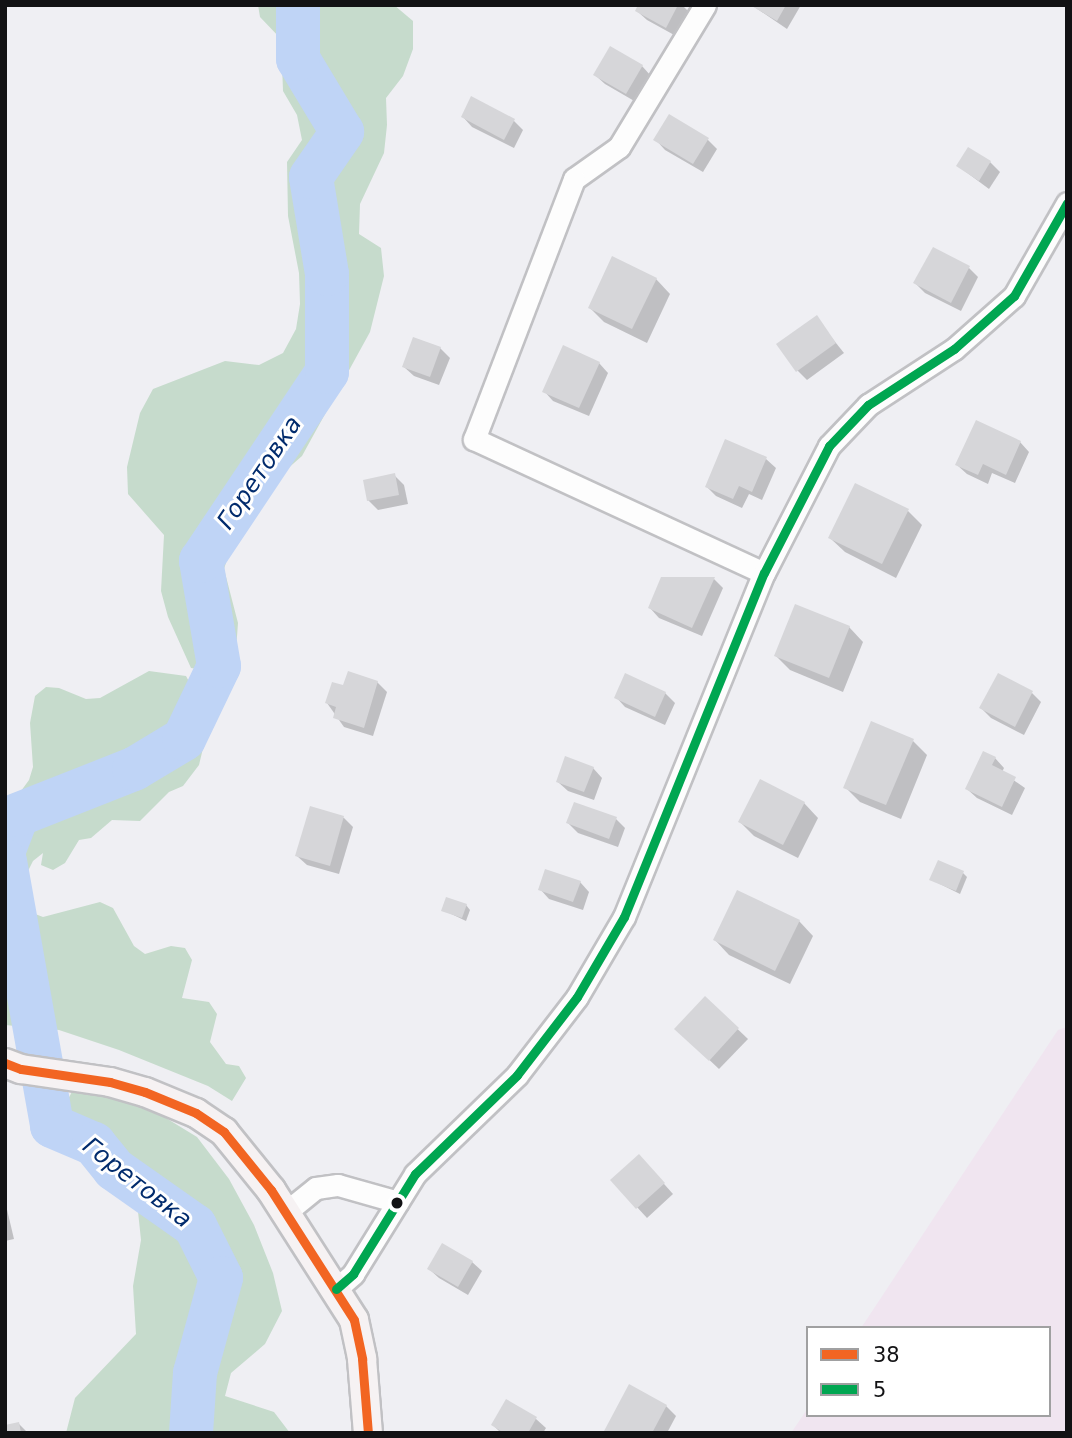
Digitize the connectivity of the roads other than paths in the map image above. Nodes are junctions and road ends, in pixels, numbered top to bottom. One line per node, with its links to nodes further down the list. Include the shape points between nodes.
1 (705, 5): 3 (street, via 619,147 574,179 474,439)
2 (1067, 203): 3 (street, via 1014,296 954,349 868,405 829,446)
3 (764, 573): 5 (street, via 624,917 577,997 517,1075 415,1174)
4 (13, 1066): 6 (street, via 110,1082 196,1113 240,1148)
5 (398, 1202): 6 (street, via 338,1185 316,1188); 7 (street, via 353,1273)
6 (286, 1212): 7 (street)
7 (337, 1289): 8 (street, via 354,1320)
8 (368, 1433)

